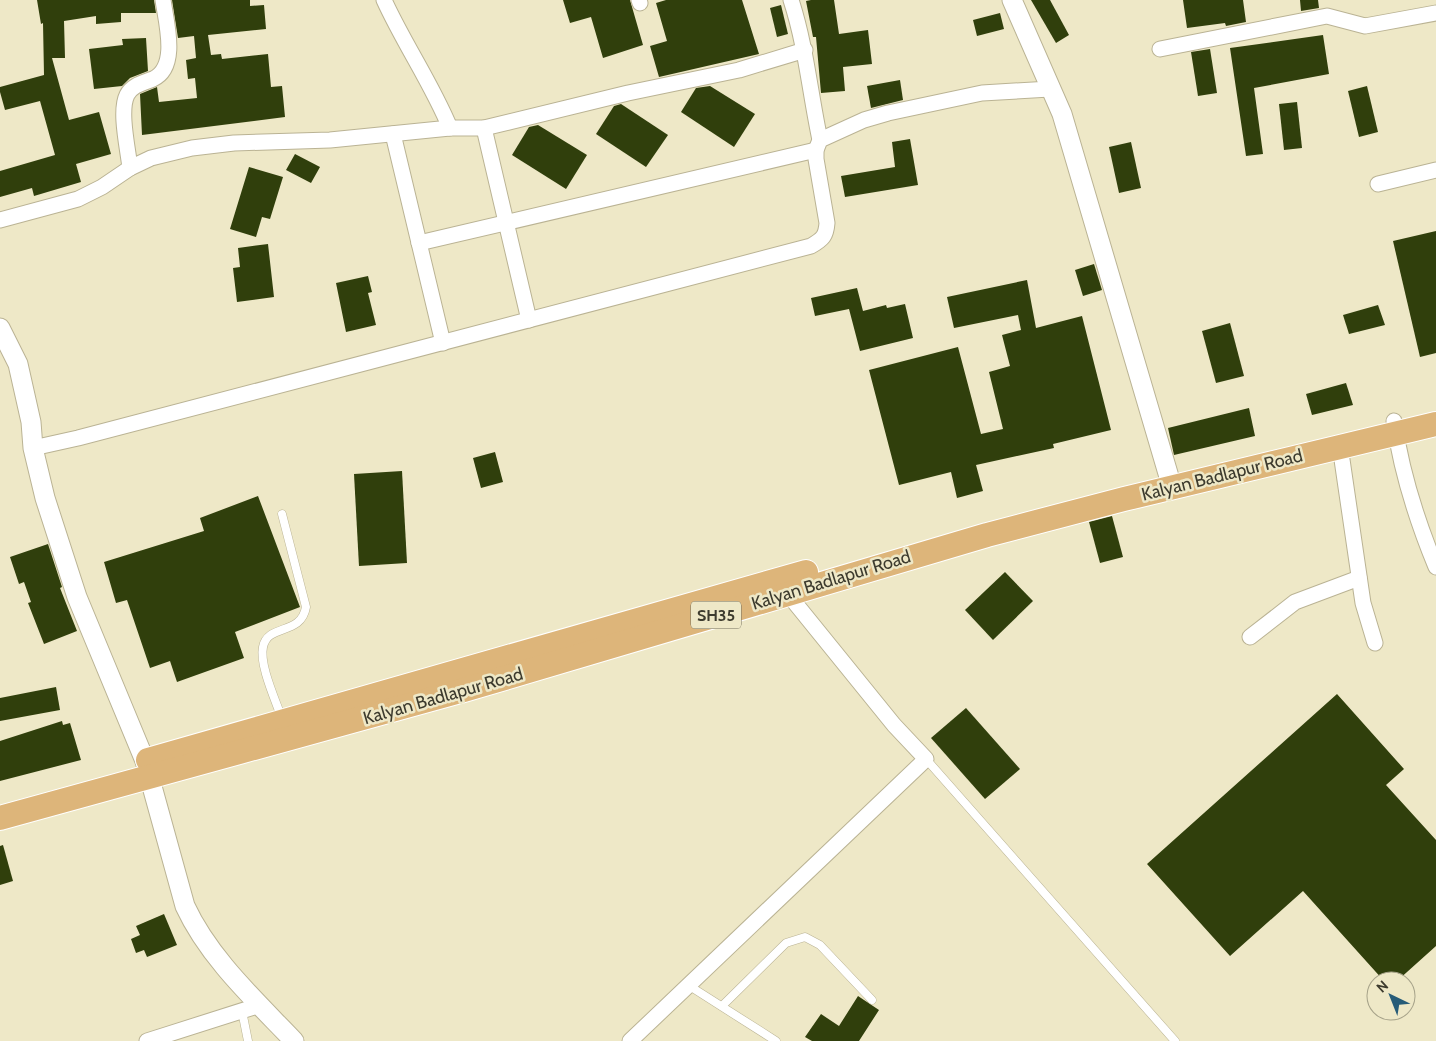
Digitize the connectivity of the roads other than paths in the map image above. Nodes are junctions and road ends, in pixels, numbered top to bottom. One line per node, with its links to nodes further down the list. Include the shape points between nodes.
1 (163, 0): 13 (street, via 167,64 163,73 133,87 123,106)
2 (384, 0): 9 (street, via 441,105)
3 (792, 0): 7 (street)
4 (1012, 0): 8 (street)
5 (1436, 13): 6 (street, via 1365,26 1327,16)
6 (1160, 49)
7 (806, 50): 10 (street, via 739,70); 12 (street)
8 (1050, 89): 12 (street, via 982,93 888,113 864,120); 27 (street, via 1062,114)
9 (450, 128): 10 (street); 11 (street)
10 (484, 128): 17 (street)
11 (393, 134): 13 (street, via 192,148 151,158); 18 (street)
12 (818, 145): 17 (street); 19 (street, via 826,223 822,240 811,246)
13 (130, 168): 16 (street, via 78,199)
14 (1436, 170): 15 (street)
15 (1378, 184)
16 (0, 220)
17 (506, 222): 18 (street); 19 (street)
18 (419, 243): 21 (street)
19 (529, 320): 21 (street)
20 (0, 328): 26 (street, via 18,364 31,422)
21 (443, 343): 26 (street)
22 (1436, 410): 24 (main road, Kalyan Badlapur Road / SH35)
23 (1436, 424): 24 (main road, Kalyan Badlapur Road / SH35)
24 (1395, 427): 25 (main road, Kalyan Badlapur Road / SH35); 27 (main road, Kalyan Badlapur Road / SH35); 29 (street, via 1398,448)
25 (1340, 446): 27 (main road, Kalyan Badlapur Road / SH35); 31 (street)
26 (33, 448): 37 (street, via 45,498 77,597)
27 (1171, 482): 32 (main road, Kalyan Badlapur Road / SH35)
28 (282, 514): 35 (lane, via 306,606 297,624 272,634 263,646 263,660)
29 (1431, 539): 30 (street)
30 (1436, 567)
31 (1359, 578): 33 (street, via 1294,602); 34 (street)
32 (782, 587): 35 (main road, Kalyan Badlapur Road / SH35); 36 (street, via 894,725); 37 (main road, Kalyan Badlapur Road / SH35, via 454,693)
33 (1250, 636)
34 (1375, 643)
35 (282, 721): 37 (main road, Kalyan Badlapur Road / SH35)
36 (926, 759): 40 (street); 50 (lane)
37 (147, 769): 38 (main road, Kalyan Badlapur Road / SH35); 39 (main road, Kalyan Badlapur Road / SH35); 42 (street, via 178,888 194,927)
38 (0, 803)
39 (0, 818)
40 (688, 985): 43 (lane); 48 (street)
41 (872, 1000): 43 (lane, via 820,945 805,937 786,943)
42 (260, 1005): 44 (street); 47 (street)
43 (722, 1006): 49 (lane)
44 (242, 1011): 45 (street); 46 (lane)
45 (147, 1041)
46 (248, 1041)
47 (294, 1041)
48 (630, 1041)
49 (776, 1041)
50 (1175, 1041)

